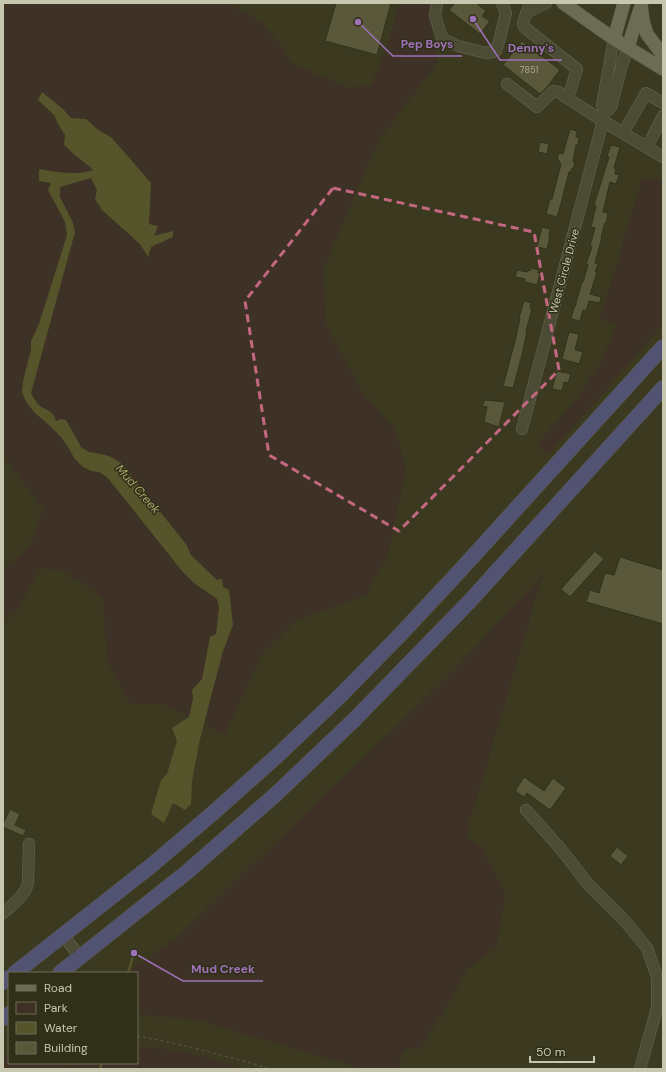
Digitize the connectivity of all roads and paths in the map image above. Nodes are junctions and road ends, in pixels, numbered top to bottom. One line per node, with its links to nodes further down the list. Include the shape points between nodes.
1 (437, 3): 2 (street, via 435,16 442,38 458,46 486,54 496,51 506,13)
2 (502, 3)
3 (546, 3): 7 (street)
4 (565, 3): 8 (main road)
5 (624, 3): 8 (main road)
6 (641, 4): 9 (main road); 10 (main road, via 647,34)
7 (528, 8): 13 (street, via 522,23 524,27 577,69)
8 (614, 39): 9 (main road); 16 (street, West Circle Drive, via 602,105)
9 (628, 47): 11 (main road); 16 (street, West Circle Drive, via 611,107)
10 (663, 55)
11 (663, 69)
12 (507, 84): 13 (street, via 537,107 553,91)
13 (568, 98): 16 (street)
14 (663, 103): 17 (street, via 646,93)
15 (663, 116): 18 (street)
16 (604, 117): 17 (street); 22 (street, West Circle Drive)
17 (623, 133): 18 (street)
18 (647, 147): 19 (street)
19 (663, 157)
20 (663, 347): 26 (highway, via 456,576 339,697 214,813 152,866)
21 (663, 388): 27 (highway, via 469,602 354,720 275,795 187,872)
22 (522, 429)
23 (526, 810): 32 (street, via 588,884 625,921 647,948 657,977 657,1008)
24 (29, 844): 25 (street, via 27,890)
25 (3, 913)
26 (63, 935): 27 (street); 28 (highway)
27 (80, 957): 29 (highway)
28 (16, 972)
29 (61, 972)
30 (138, 1036): 31 (path)
31 (271, 1069)
32 (640, 1069)

